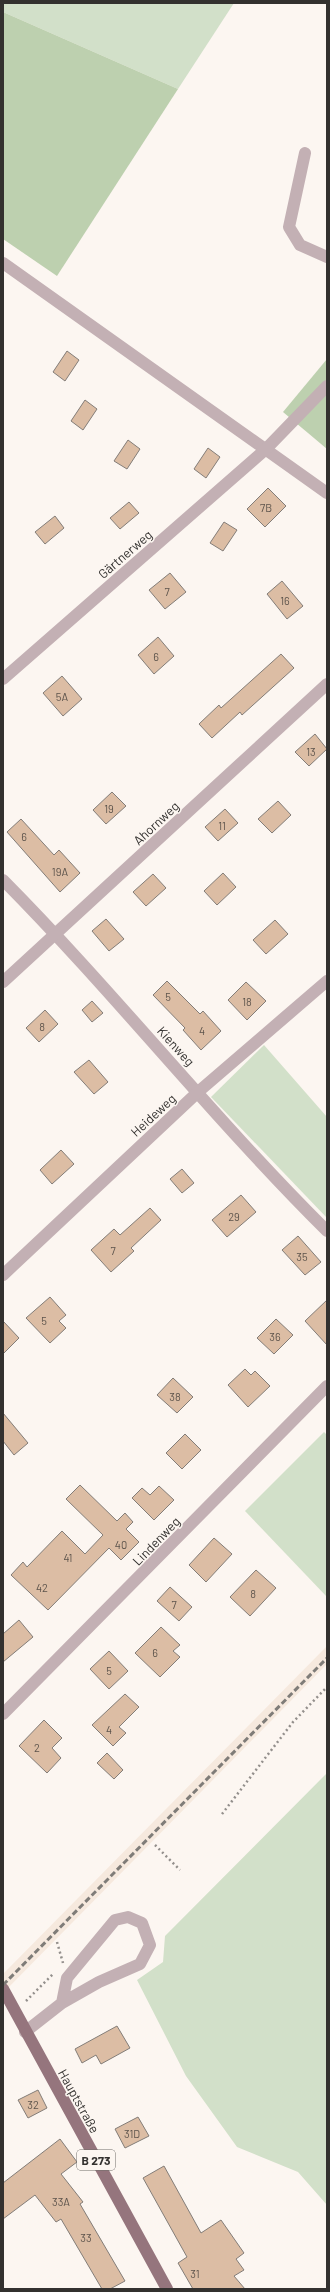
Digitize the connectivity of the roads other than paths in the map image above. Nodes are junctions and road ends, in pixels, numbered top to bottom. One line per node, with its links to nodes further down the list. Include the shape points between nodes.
1 (305, 153): 2 (street, via 289,227 300,245)
2 (327, 257)
3 (3, 263): 5 (street)
4 (327, 386): 5 (street, Gärtnerweg)
5 (266, 449): 6 (street); 7 (street, Gärtnerweg)
6 (327, 493)
7 (3, 679)
8 (327, 684): 10 (street, Ahornweg)
9 (3, 880): 10 (street, Kienweg)
10 (56, 934): 12 (street, Ahornweg); 13 (street, Kienweg)
11 (327, 981): 13 (street, Heideweg)
12 (3, 982)
13 (198, 1092): 14 (street, Kienweg); 15 (street, Heideweg)
14 (327, 1231)
15 (3, 1275)
16 (327, 1386): 17 (street, Lindenweg)
17 (3, 1714)
18 (3, 1989): 20 (main road, Hauptstraße / B 273)
19 (62, 2003): 19 (street, via 140,1964 150,1945 142,1923 128,1917 115,1920 67,1978); 20 (street)
20 (25, 2032): 21 (main road, Hauptstraße / B 273)
21 (167, 2289)

